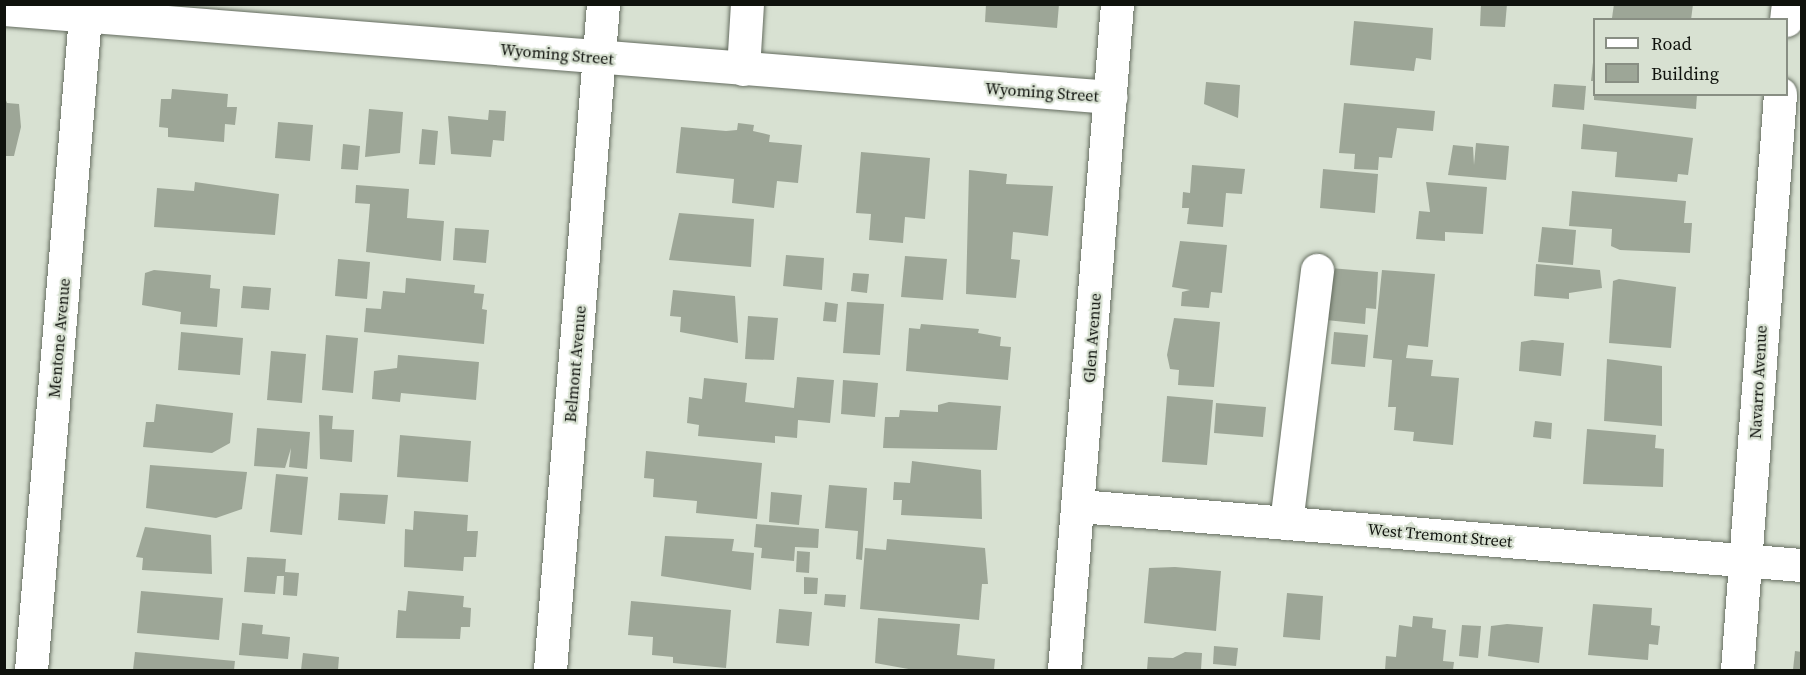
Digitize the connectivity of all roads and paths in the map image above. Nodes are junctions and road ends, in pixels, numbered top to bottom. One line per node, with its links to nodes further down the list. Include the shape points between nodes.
1 (603, 4): 6 (street, Belmont Avenue)
2 (747, 4): 7 (street)
3 (1117, 4): 9 (street, Glen Avenue)
4 (4, 9): 5 (street, Wyoming Street)
5 (86, 10): 6 (street, Wyoming Street); 15 (street, Mentone Avenue)
6 (599, 58): 7 (street, Wyoming Street); 16 (street, Belmont Avenue)
7 (743, 69): 9 (street, Wyoming Street)
8 (1780, 96): 13 (street, Navarro Avenue)
9 (1111, 97): 11 (street, Glen Avenue)
10 (1317, 270): 12 (street)
11 (1079, 506): 12 (street, West Tremont Street); 17 (street, Glen Avenue)
12 (1286, 523): 13 (street, West Tremont Street)
13 (1746, 560): 14 (street, West Tremont Street); 18 (street, Navarro Avenue)
14 (1802, 565)
15 (31, 670)
16 (550, 670)
17 (1064, 670)
18 (1737, 670)

